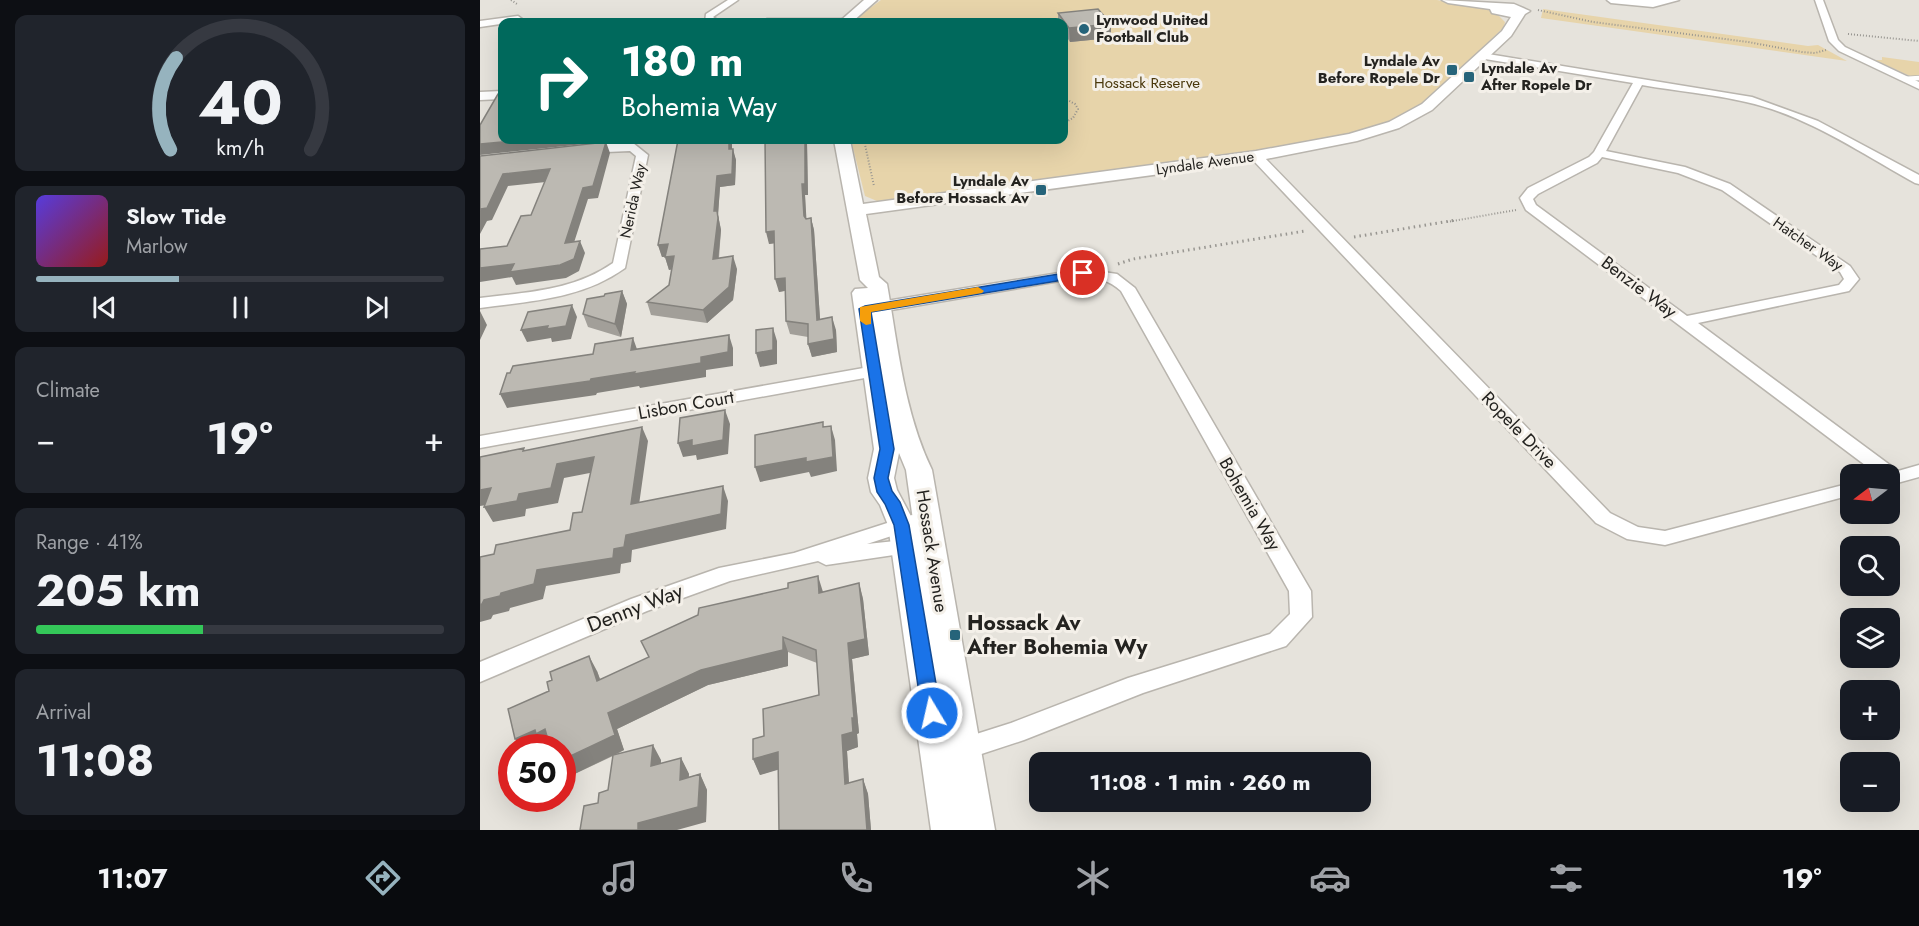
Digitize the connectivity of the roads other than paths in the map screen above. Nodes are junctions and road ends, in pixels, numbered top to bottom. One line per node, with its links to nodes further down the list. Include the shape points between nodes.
1 (734, 0): 10 (street)
2 (871, 0): 11 (main road)
3 (1448, 0): 8 (main road)
4 (1611, 0): 5 (street, via 1653,4)
5 (1675, 0)
6 (1819, 0): 16 (street, via 1830,32 1842,49)
7 (514, 2): 9 (street)
8 (1512, 9): 14 (main road, Lyndale Avenue, via 1507,33)
9 (517, 18)
10 (708, 18)
11 (850, 18)
12 (498, 23): 13 (street)
13 (480, 24)
14 (1482, 56): 17 (street); 24 (main road, Lyndale Avenue, via 1427,107 1394,125 1321,146)
15 (1919, 78): 16 (lane)
16 (1904, 80): 18 (street)
17 (1639, 81): 23 (street); 25 (street, via 1776,106 1804,117)
18 (1919, 86)
19 (498, 95): 20 (main road)
20 (480, 96)
21 (843, 144): 26 (main road, Hossack Avenue)
22 (572, 151): 27 (street, Nerida Way, via 633,147 642,155 620,265 606,277 578,288)
23 (1599, 153): 29 (street, Benzie Way, via 1526,198 1531,207); 29 (street, Hatcher Way, via 1681,170 1726,187 1845,269 1852,279 1844,288)
24 (1256, 156): 26 (main road, Lyndale Avenue); 35 (street, Ropele Drive, via 1603,518 1634,534 1665,538)
25 (1919, 180)
26 (856, 210): 28 (main road, Hossack Avenue, via 870,280 861,287)
27 (480, 303)
28 (873, 308): 30 (main road, Hossack Avenue); 38 (street, Bohemia Way, via 1083,273 1106,274 1118,280 1127,288 1300,591 1301,617 1278,640 1137,685)
29 (1684, 321): 32 (street, Benzie Way)
30 (882, 370): 31 (street, Lisbon Court); 36 (main road, Hossack Avenue, via 909,452 919,470); 36 (main road, Hossack Avenue, via 887,449 881,478 884,492)
31 (480, 442)
32 (1875, 464)
33 (1919, 471): 34 (street)
34 (1900, 474)
35 (1840, 492)
36 (916, 534): 37 (street, Denny Way, via 727,574 639,605); 38 (main road, Hossack Avenue)
37 (480, 672)
38 (951, 753): 39 (main road, Hossack Avenue); 40 (main road, Hossack Avenue)
39 (949, 830)
40 (977, 830)

